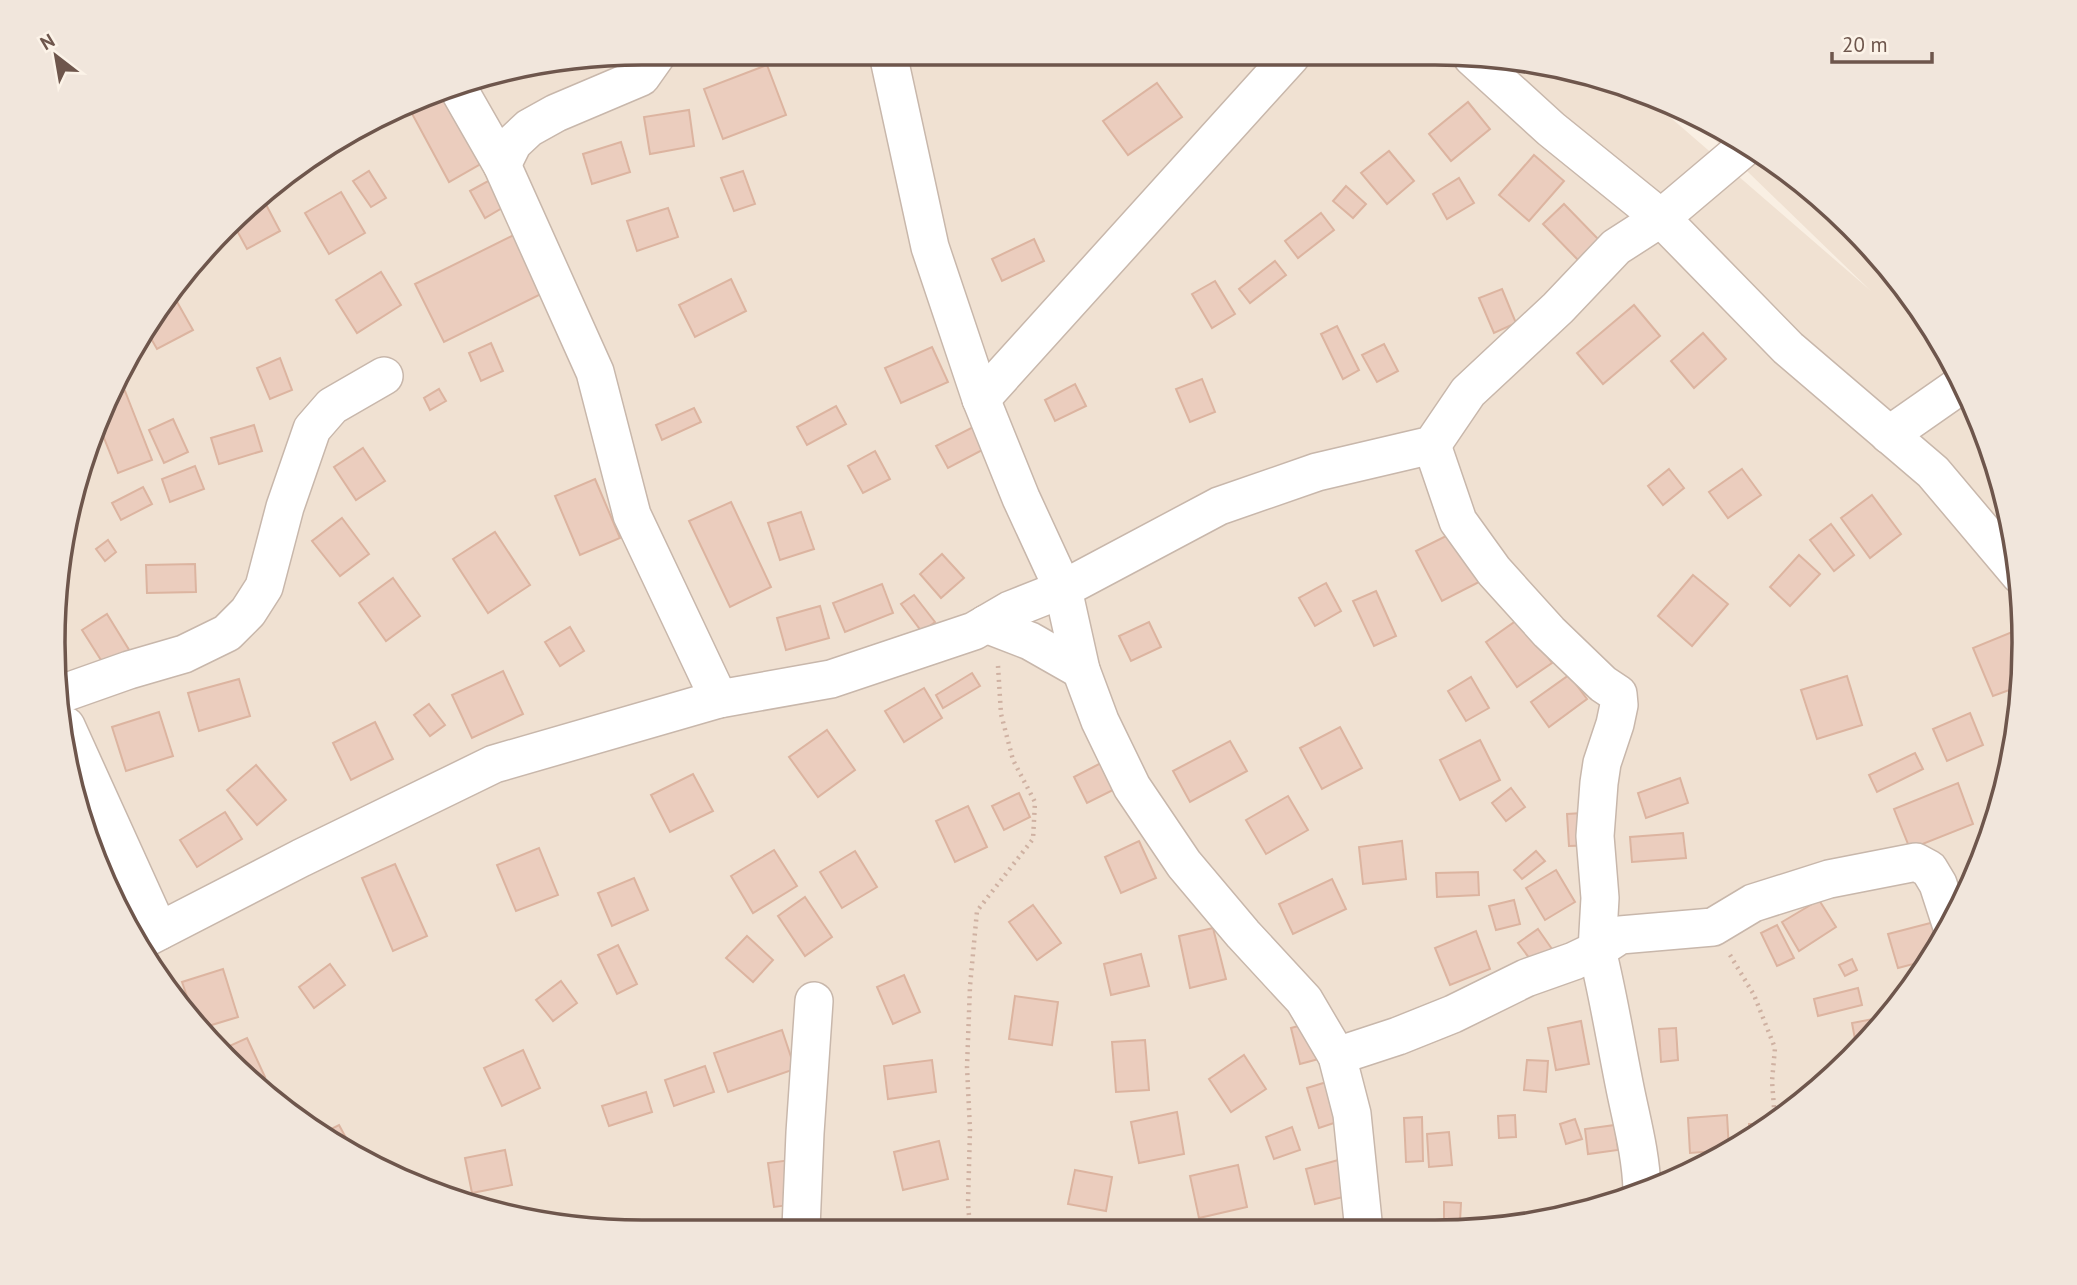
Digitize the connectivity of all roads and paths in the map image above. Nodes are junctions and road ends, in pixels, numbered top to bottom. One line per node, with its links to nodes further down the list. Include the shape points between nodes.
1 (650, 65): 7 (street, via 641,77 529,128 513,143)
2 (890, 65): 11 (street, via 930,247)
3 (1283, 65): 11 (street)
4 (1483, 67): 8 (street, via 1550,129)
5 (461, 94): 7 (street)
6 (1738, 152): 8 (street)
7 (502, 165): 19 (street, via 594,372 632,515)
8 (1661, 218): 12 (street, via 1788,348); 13 (street, via 1616,247 1468,392)
9 (384, 376): 18 (street, via 332,407 312,429 264,587 228,633 184,654)
10 (1954, 390): 12 (street)
11 (981, 399): 15 (street)
12 (1889, 435): 14 (street, via 1933,472)
13 (1432, 445): 15 (street, via 1317,472 1219,506); 24 (street, via 1458,521 1494,571 1549,632 1618,694 1599,783)
14 (2006, 558)
15 (1063, 589): 16 (street); 17 (street)
16 (980, 627): 17 (street, via 1030,641); 19 (street, via 831,679); 30 (path, via 999,666 1001,714 1013,760 1035,802 1033,839 977,911 967,1067)
17 (1082, 670): 26 (street, via 1132,787 1184,864 1304,1000)
18 (67, 692)
19 (719, 699): 23 (street, via 494,764)
20 (75, 749): 23 (street)
21 (1946, 910): 22 (street, via 1930,869 1916,862 1829,879 1766,899)
22 (1713, 927): 24 (street, via 1620,935); 27 (path, via 1754,995 1775,1048)
23 (148, 937)
24 (1597, 950): 26 (street, via 1453,1014); 28 (street)
25 (814, 1001): 29 (street)
26 (1337, 1056): 31 (street, via 1352,1114)
27 (1774, 1109)
28 (1642, 1182)
29 (801, 1220)
30 (969, 1220)
31 (1363, 1220)

